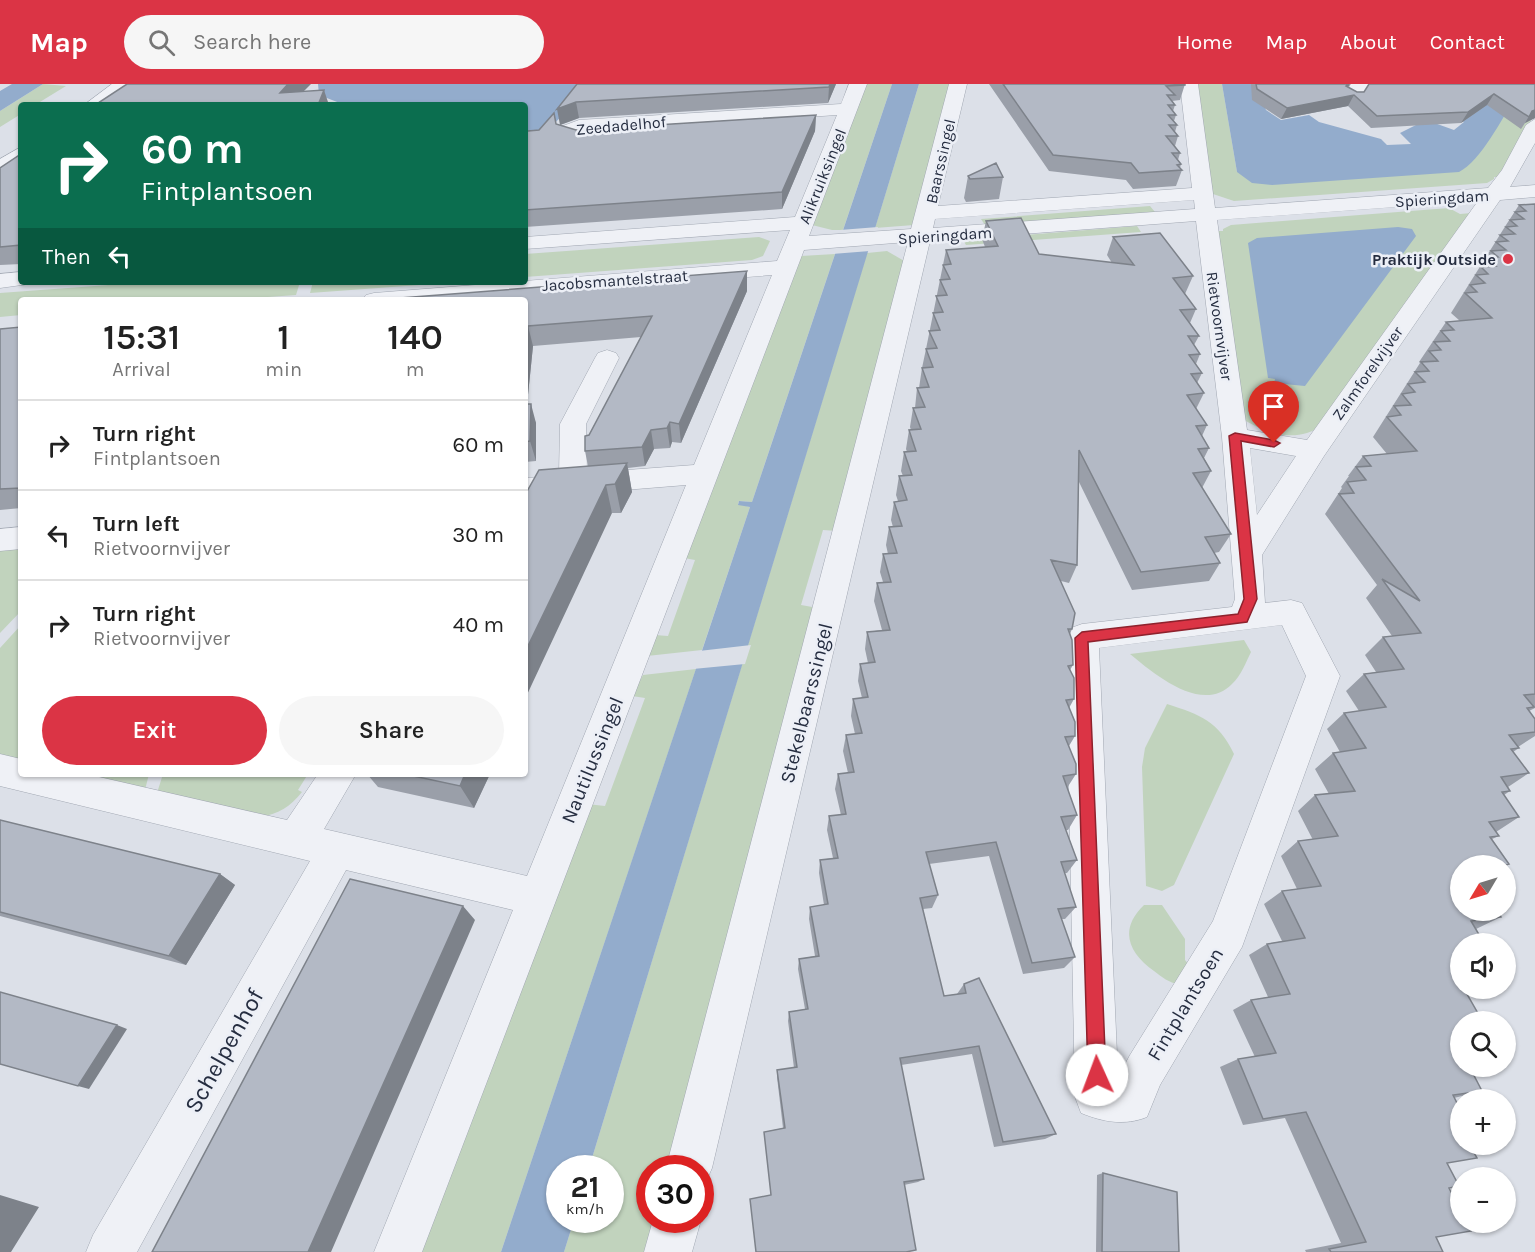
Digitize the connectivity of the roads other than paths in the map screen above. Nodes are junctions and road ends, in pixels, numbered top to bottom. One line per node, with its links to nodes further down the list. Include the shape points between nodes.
1 (124, 84): 5 (street)
2 (858, 84): 6 (street, Alikruiksingel)
3 (958, 84): 18 (street, Baarssingel)
4 (1189, 84): 16 (street)
5 (97, 102)
6 (846, 116): 6 (street, Zeedadelhof, via 579,126 567,134 579,138); 19 (street, Alikruiksingel)
7 (1535, 125): 12 (street, Zalmforelvijver)
8 (18, 155): 10 (street)
9 (18, 167): 13 (street)
10 (0, 168)
11 (1535, 170): 12 (street, Spieringdam)
12 (1511, 172): 17 (street, Zalmforelvijver)
13 (0, 174): 14 (street)
14 (18, 175)
15 (1535, 190): 17 (street, Spieringdam)
16 (1201, 193): 18 (street, Spieringdam); 20 (street)
17 (1493, 194): 20 (street, Spieringdam); 31 (street, Zalmforelvijver, via 1488,216)
18 (928, 213): 22 (street, Baarssingel)
19 (803, 223): 21 (street); 23 (street, Alikruiksingel)
20 (1199, 231): 22 (street, Spieringdam); 30 (street, Rietvoornvijver)
21 (528, 243)
22 (916, 248): 23 (street, Spieringdam); 46 (street, Stekelbaarssingel)
23 (797, 252): 26 (street, Jacobsmantelstraat); 32 (street, Nautilussingel)
24 (18, 279): 25 (street)
25 (0, 281)
26 (528, 283)
27 (506, 285): 28 (street, Jacobsmantelstraat)
28 (400, 297)
29 (608, 358): 33 (street, via 573,424)
30 (1235, 436): 31 (street); 37 (street, Rietvoornvijver)
31 (1314, 450): 37 (street, Zalmforelvijver)
32 (704, 474): 33 (street); 45 (street, Nautilussingel)
33 (573, 483): 34 (street)
34 (528, 488)
35 (18, 538): 36 (street)
36 (0, 540)
37 (1246, 555): 38 (street, Rietvoornvijver, via 1251,599)
38 (1242, 619): 38 (street, Fintplantsoen, via 1082,638 1097,1097 1131,1101 1145,1070 1228,933 1323,676 1291,612)
39 (0, 770): 40 (street)
40 (18, 774)
41 (30, 777): 43 (street)
42 (336, 777): 43 (street)
43 (296, 840): 44 (street)
44 (337, 850): 45 (street); 48 (street, Schelpenhof)
45 (537, 897): 49 (street, Nautilussingel)
46 (692, 1155)
47 (674, 1233): 50 (street)
48 (110, 1252)
49 (398, 1252)
50 (669, 1252)

